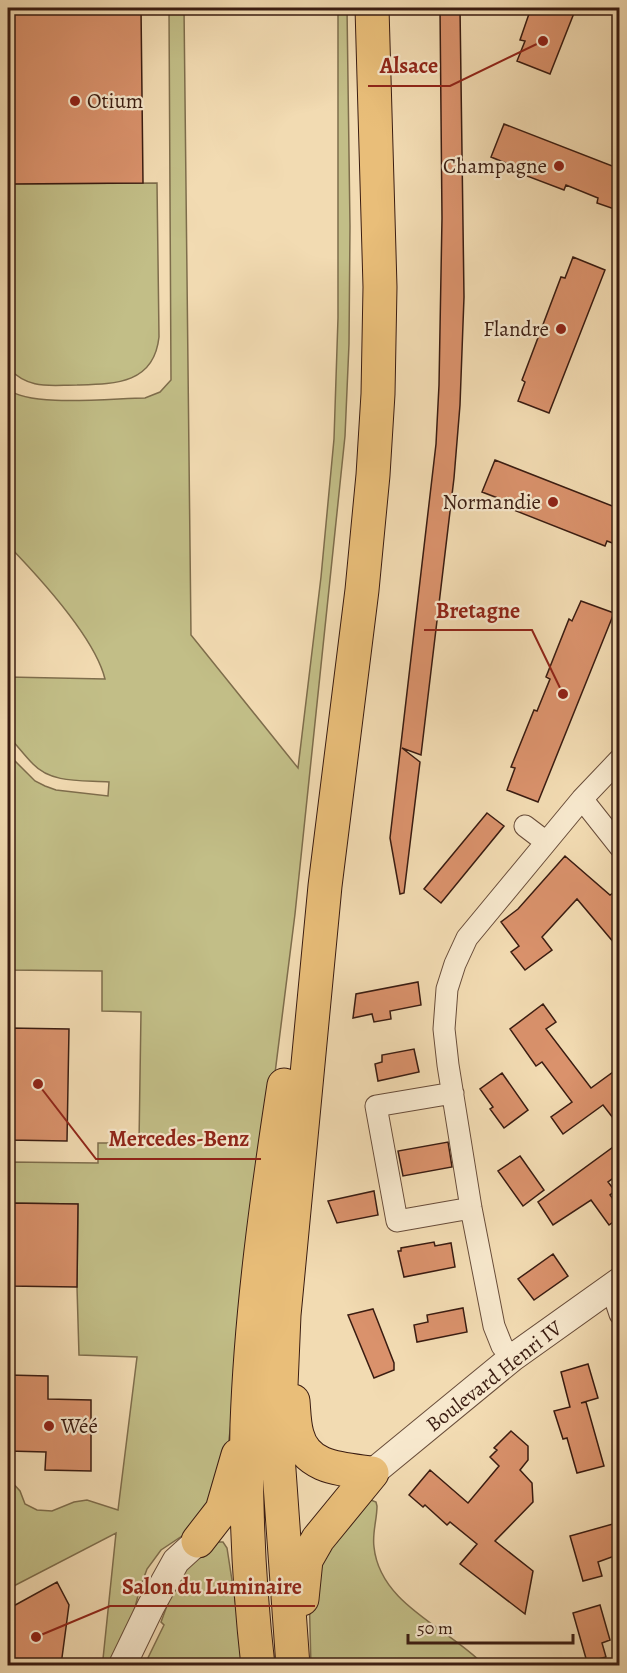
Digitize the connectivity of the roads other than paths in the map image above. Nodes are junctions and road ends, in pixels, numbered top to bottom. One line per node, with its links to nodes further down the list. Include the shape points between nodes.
1 (372, 8): 7 (main road, via 380,287 378,394 362,590)
2 (620, 759): 3 (street)
3 (582, 799): 5 (street); 6 (street)
4 (525, 826): 5 (street)
5 (546, 842): 8 (street, via 467,938 455,964 447,989 444,1029)
6 (620, 847)
7 (325, 886): 9 (main road); 14 (main road, via 284,1087 257,1290)
8 (453, 1093): 10 (street); 10 (street, via 376,1106 397,1221)
9 (296, 1184): 15 (main road, via 304,1218 293,1343 292,1392 297,1436 309,1457 332,1467); 19 (main road, via 284,1315 278,1456)
10 (471, 1208): 13 (street, via 494,1326)
11 (615, 1284): 12 (street); 13 (street, Boulevard Henri IV)
12 (620, 1314)
13 (512, 1358): 15 (street, Boulevard Henri IV)
14 (247, 1425): 16 (main road, via 222,1510); 18 (main road, via 251,1600)
15 (372, 1473): 20 (main road, via 318,1539 306,1560 300,1616)
16 (198, 1541): 17 (street, via 176,1561)
17 (122, 1665)
18 (258, 1665)
19 (293, 1665)
20 (305, 1665)

